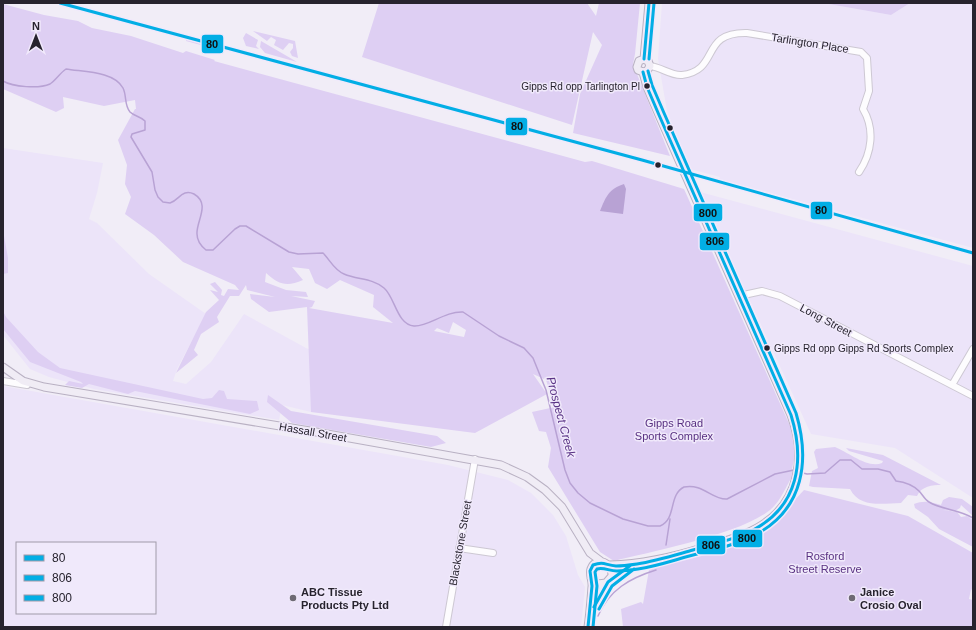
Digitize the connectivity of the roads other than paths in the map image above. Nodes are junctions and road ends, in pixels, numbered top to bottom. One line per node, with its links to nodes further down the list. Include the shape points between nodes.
1 (649, 3): 2 (main road)
2 (644, 59): 3 (main road); 4 (main road, via 639,61 637,67)
3 (650, 66): 4 (main road); 5 (street, Tarlington Place, via 674,74 692,72 701,68 719,39 727,34 736,33 861,52 867,58 869,91 863,109 870,120 870,142 869,156)
4 (643, 72): 6 (main road, via 647,87)
5 (860, 172)
6 (739, 296): 10 (street, Long Street, via 762,292 780,296); 18 (main road, via 792,418 799,442 796,478 779,510 755,529 694,550)
7 (973, 349): 10 (street)
8 (3, 367): 11 (main road, Hassall Street, via 23,381)
9 (3, 381): 11 (street)
10 (952, 385): 12 (street, Long Street)
11 (44, 387): 13 (main road, Hassall Street)
12 (973, 396)
13 (474, 459): 14 (street, Blackstone Street); 16 (main road, Hassall Street, via 501,465 527,476 545,490 562,507)
14 (460, 548): 15 (street); 25 (street, Blackstone Street)
15 (493, 553)
16 (590, 553): 17 (main road, Hassall Street); 20 (main road, Hassall Street)
17 (602, 562): 19 (main road); 20 (main road, via 595,563)
18 (633, 564): 19 (main road); 21 (main road)
19 (610, 566): 21 (main road)
20 (592, 567): 22 (main road)
21 (612, 576): 23 (main road)
22 (591, 578): 23 (main road, via 598,584); 24 (main road)
23 (606, 583): 24 (main road)
24 (590, 615): 26 (main road)
25 (446, 627)
26 (588, 627)

